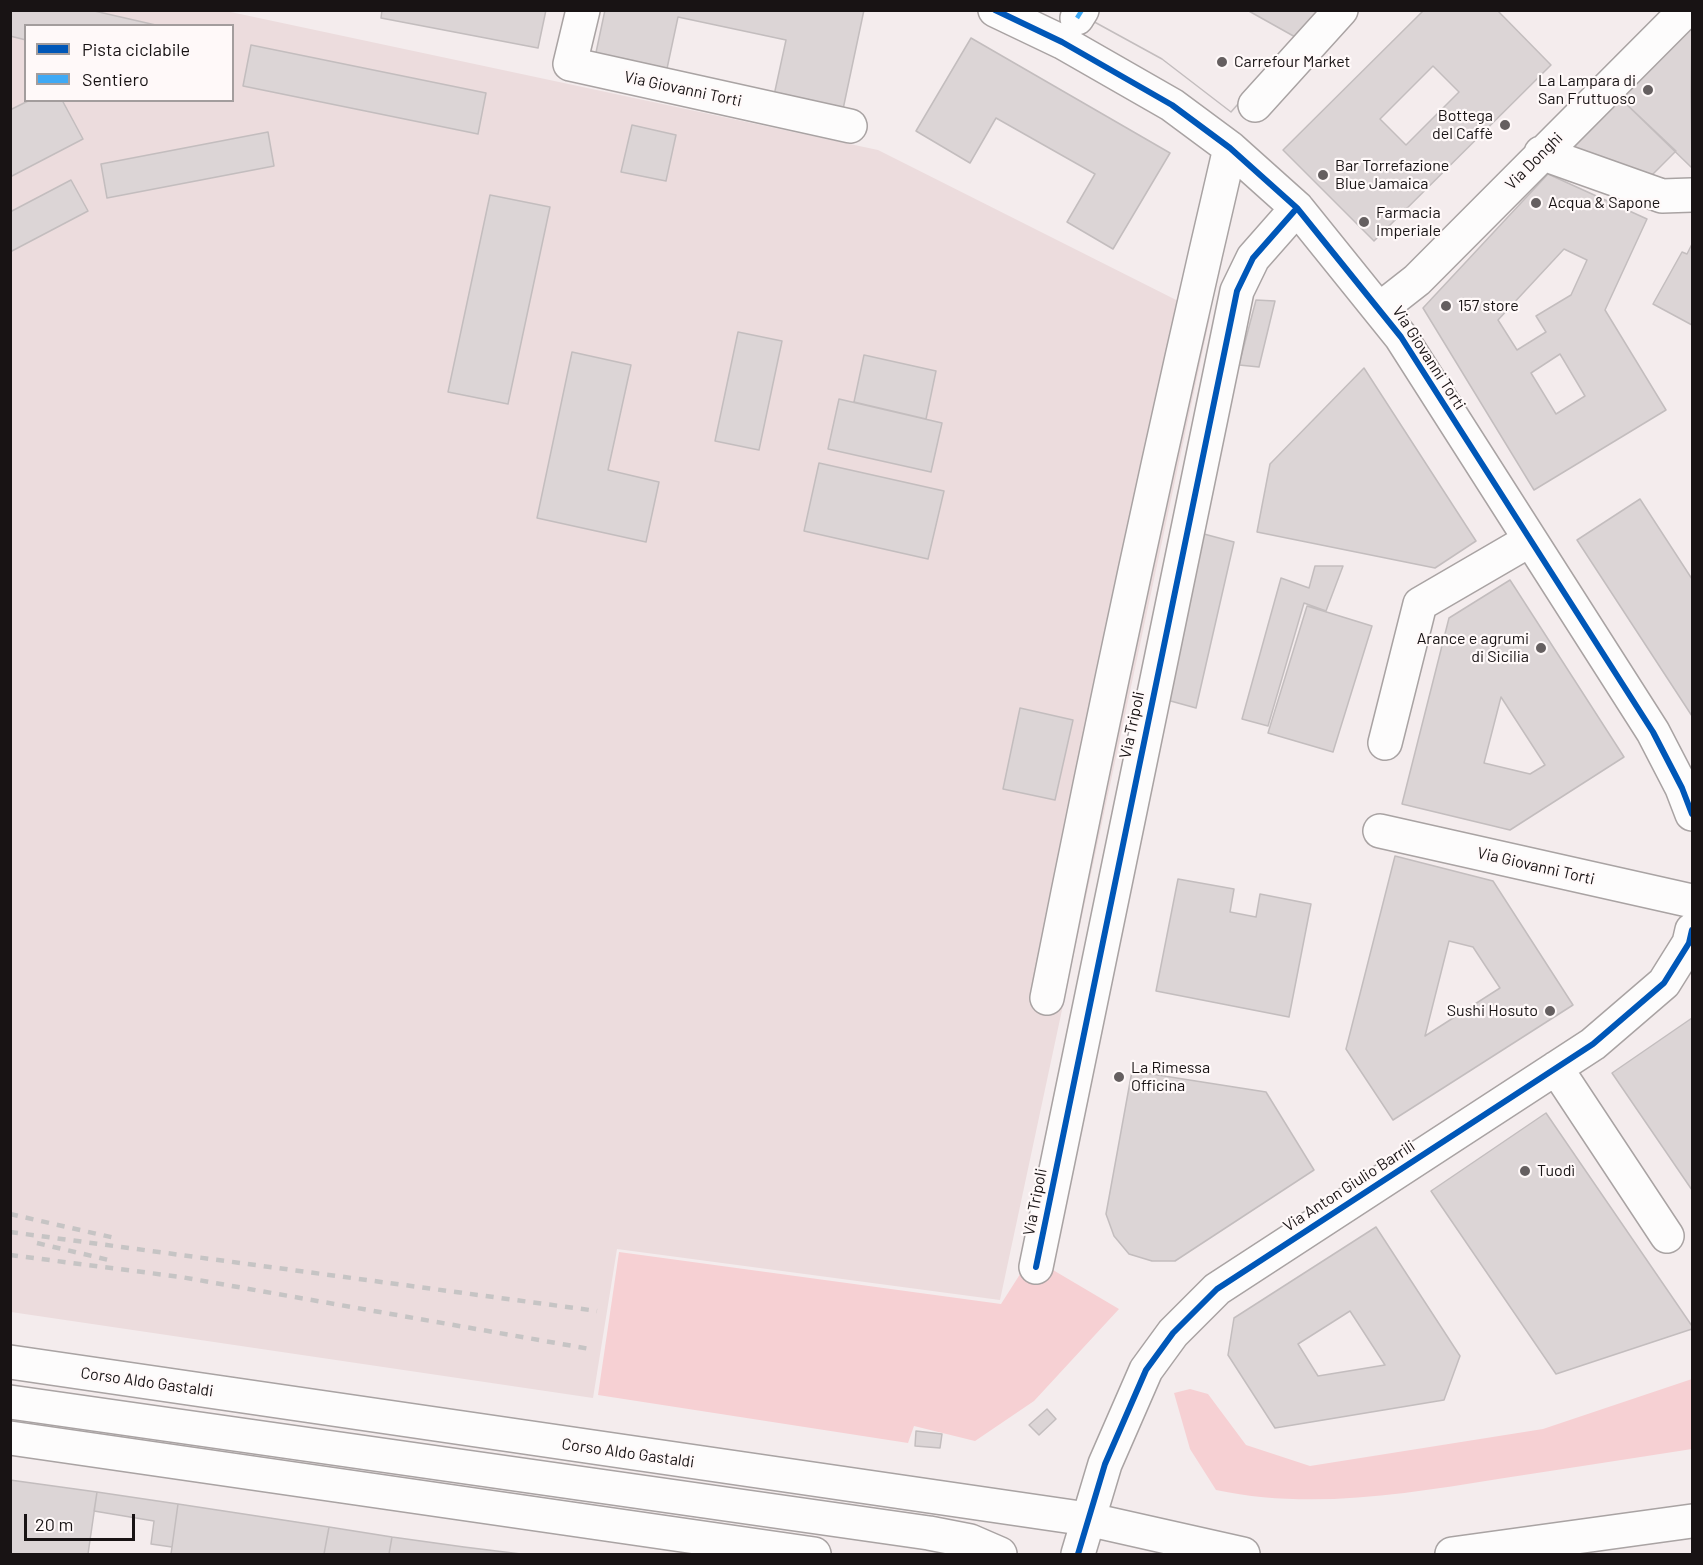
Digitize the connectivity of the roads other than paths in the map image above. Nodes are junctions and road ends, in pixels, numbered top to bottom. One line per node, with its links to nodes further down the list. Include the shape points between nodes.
1 (583, 10): 6 (street, Via Giovanni Torti, via 570,64)
2 (994, 10): 7 (street, Via Giovanni Torti, via 1062,42 1172,105)
3 (1341, 10): 5 (street)
4 (1686, 10): 8 (street, Via Donghi)
5 (1256, 105)
6 (850, 126)
7 (1230, 148): 10 (street, Via Giovanni Torti); 18 (street, via 1094,760)
8 (1541, 153): 9 (street, via 1662,196); 11 (street, Via Donghi, via 1416,280)
9 (1692, 195)
10 (1297, 208): 11 (street, Via Giovanni Torti); 21 (street, Via Tripoli, via 1253,258 1237,291)
11 (1380, 309): 12 (street, Via Giovanni Torti)
12 (1530, 540): 13 (street, via 1420,604); 14 (street, Via Giovanni Torti, via 1653,732 1683,788)
13 (1384, 743)
14 (1692, 814)
15 (1380, 831): 16 (street, Via Giovanni Torti)
16 (1692, 901)
17 (1692, 930): 19 (street, Via Anton Giulio Barrili, via 1689,943 1664,983 1593,1044)
18 (1047, 998)
19 (1556, 1068): 20 (street); 25 (street, Via Anton Giulio Barrili, via 1217,1289 1173,1333 1146,1370 1105,1464)
20 (1666, 1236)
21 (1036, 1267)
22 (10, 1362): 25 (street, Corso Aldo Gastaldi)
23 (10, 1402): 28 (street, via 929,1533 970,1541)
24 (10, 1438): 27 (street)
25 (1087, 1519): 29 (street, Via Anton Giulio Barrili); 30 (street, Corso Aldo Gastaldi)
26 (1692, 1521): 31 (street)
27 (814, 1554)
28 (1000, 1554)
29 (1078, 1554)
30 (1243, 1554)
31 (1452, 1554)

